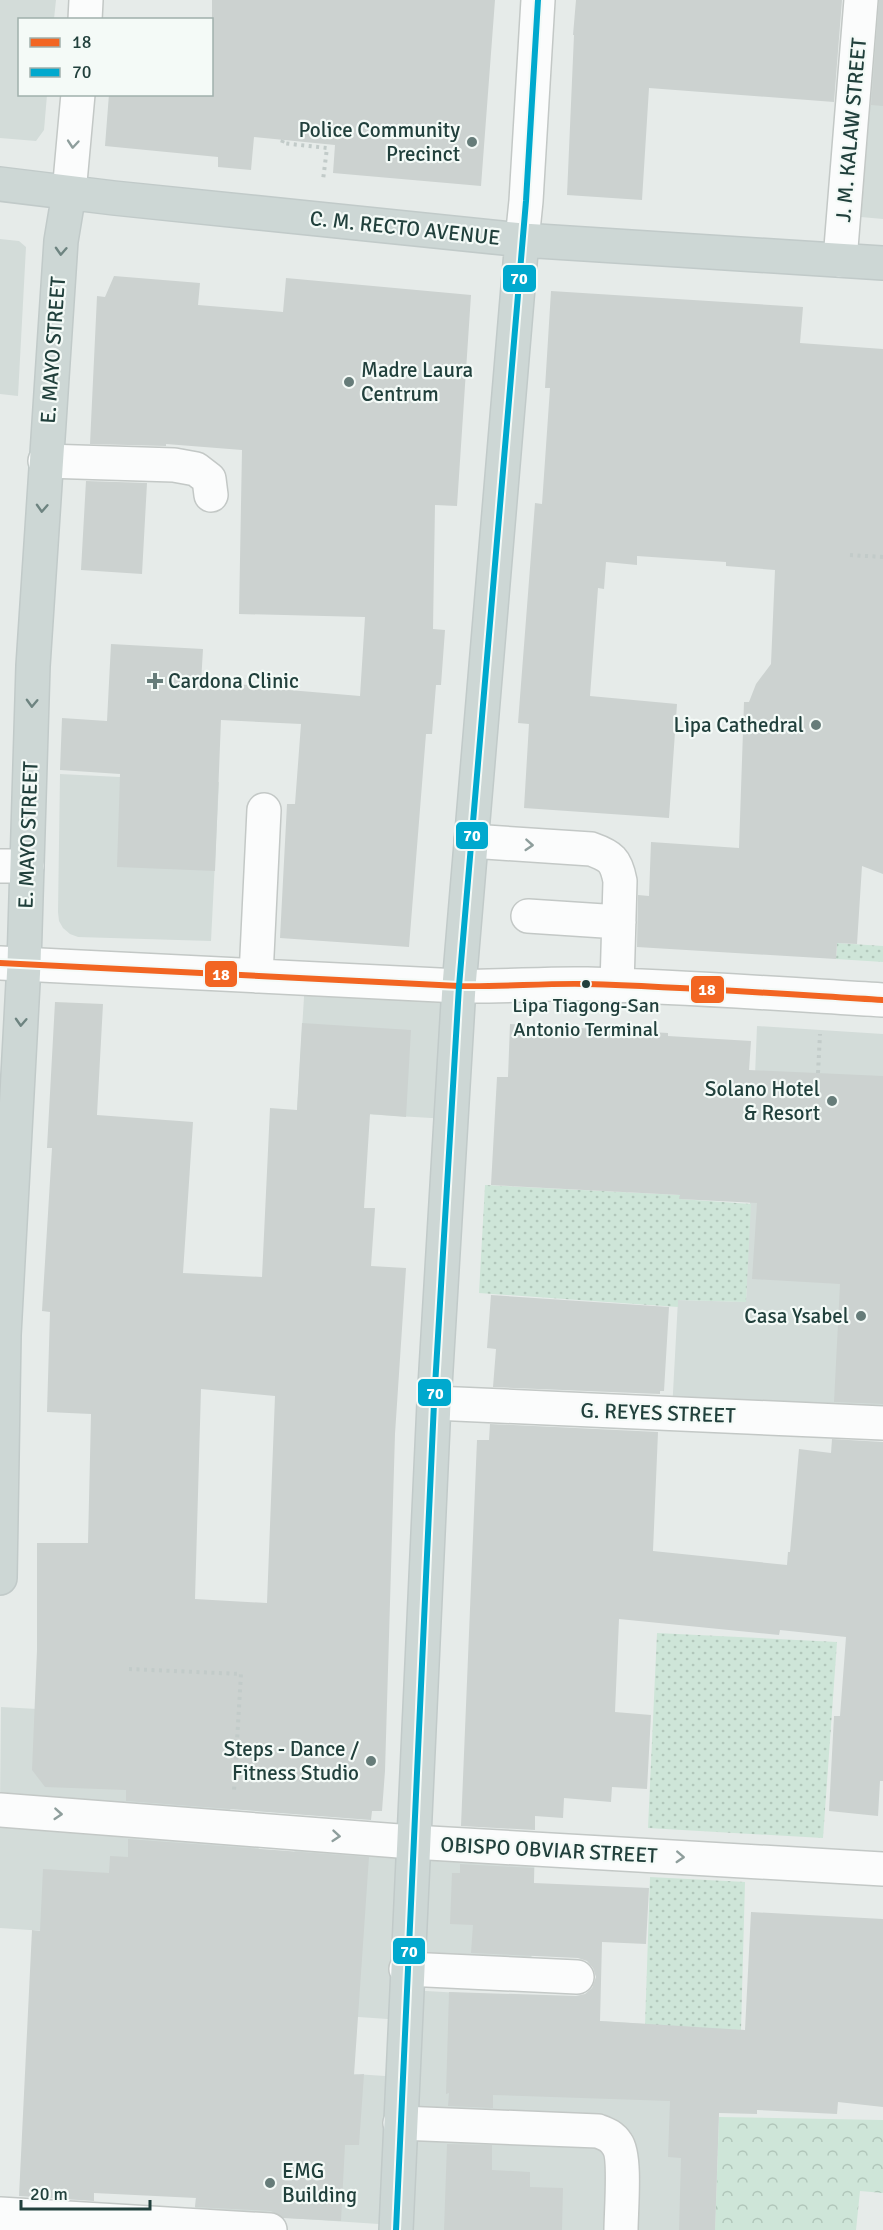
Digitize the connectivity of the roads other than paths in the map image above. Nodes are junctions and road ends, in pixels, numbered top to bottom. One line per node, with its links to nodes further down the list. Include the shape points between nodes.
1 (86, 0): 4 (street)
2 (538, 0): 8 (street)
3 (861, 0): 9 (street, J. M. KALAW STREET)
4 (85, 18)
5 (78, 96): 7 (street, E. MAYO STREET, one-way to 7)
6 (0, 184): 7 (main road, C. M. RECTO AVENUE)
7 (69, 193): 8 (main road, C. M. RECTO AVENUE); 11 (main road, E. MAYO STREET, one-way to 11, via 61,241)
8 (522, 240): 9 (main road, C. M. RECTO AVENUE); 14 (main road)
9 (840, 260): 10 (main road, C. M. RECTO AVENUE)
10 (883, 263)
11 (45, 461): 12 (street, via 196,469 209,478); 15 (main road, E. MAYO STREET, one-way to 15, via 33,666)
12 (211, 495)
13 (264, 810): 19 (street)
14 (471, 841): 17 (street, one-way to 17, via 591,849 608,855 618,867); 20 (main road)
15 (14, 866): 18 (main road, E. MAYO STREET)
16 (528, 916): 17 (street)
17 (619, 922): 21 (street)
18 (12, 963): 19 (street); 25 (main road, E. MAYO STREET, one-way to 25)
19 (256, 976): 20 (street)
20 (459, 986): 21 (street); 23 (main road)
21 (617, 986): 22 (street)
22 (883, 1000)
23 (434, 1403): 24 (street, G. REYES STREET); 27 (main road)
24 (883, 1423)
25 (0, 1578)
26 (0, 1810): 27 (street, OBISPO OBVIAR STREET, one-way to 27)
27 (412, 1842): 28 (street, OBISPO OBVIAR STREET, one-way to 28); 29 (main road)
28 (883, 1869)
29 (406, 1969): 30 (street); 31 (main road)
30 (578, 1977)
31 (400, 2123): 34 (main road); 35 (street, via 598,2131 610,2135 619,2146 622,2160)
32 (0, 2214): 33 (street)
33 (270, 2230)
34 (396, 2230)
35 (621, 2230)

